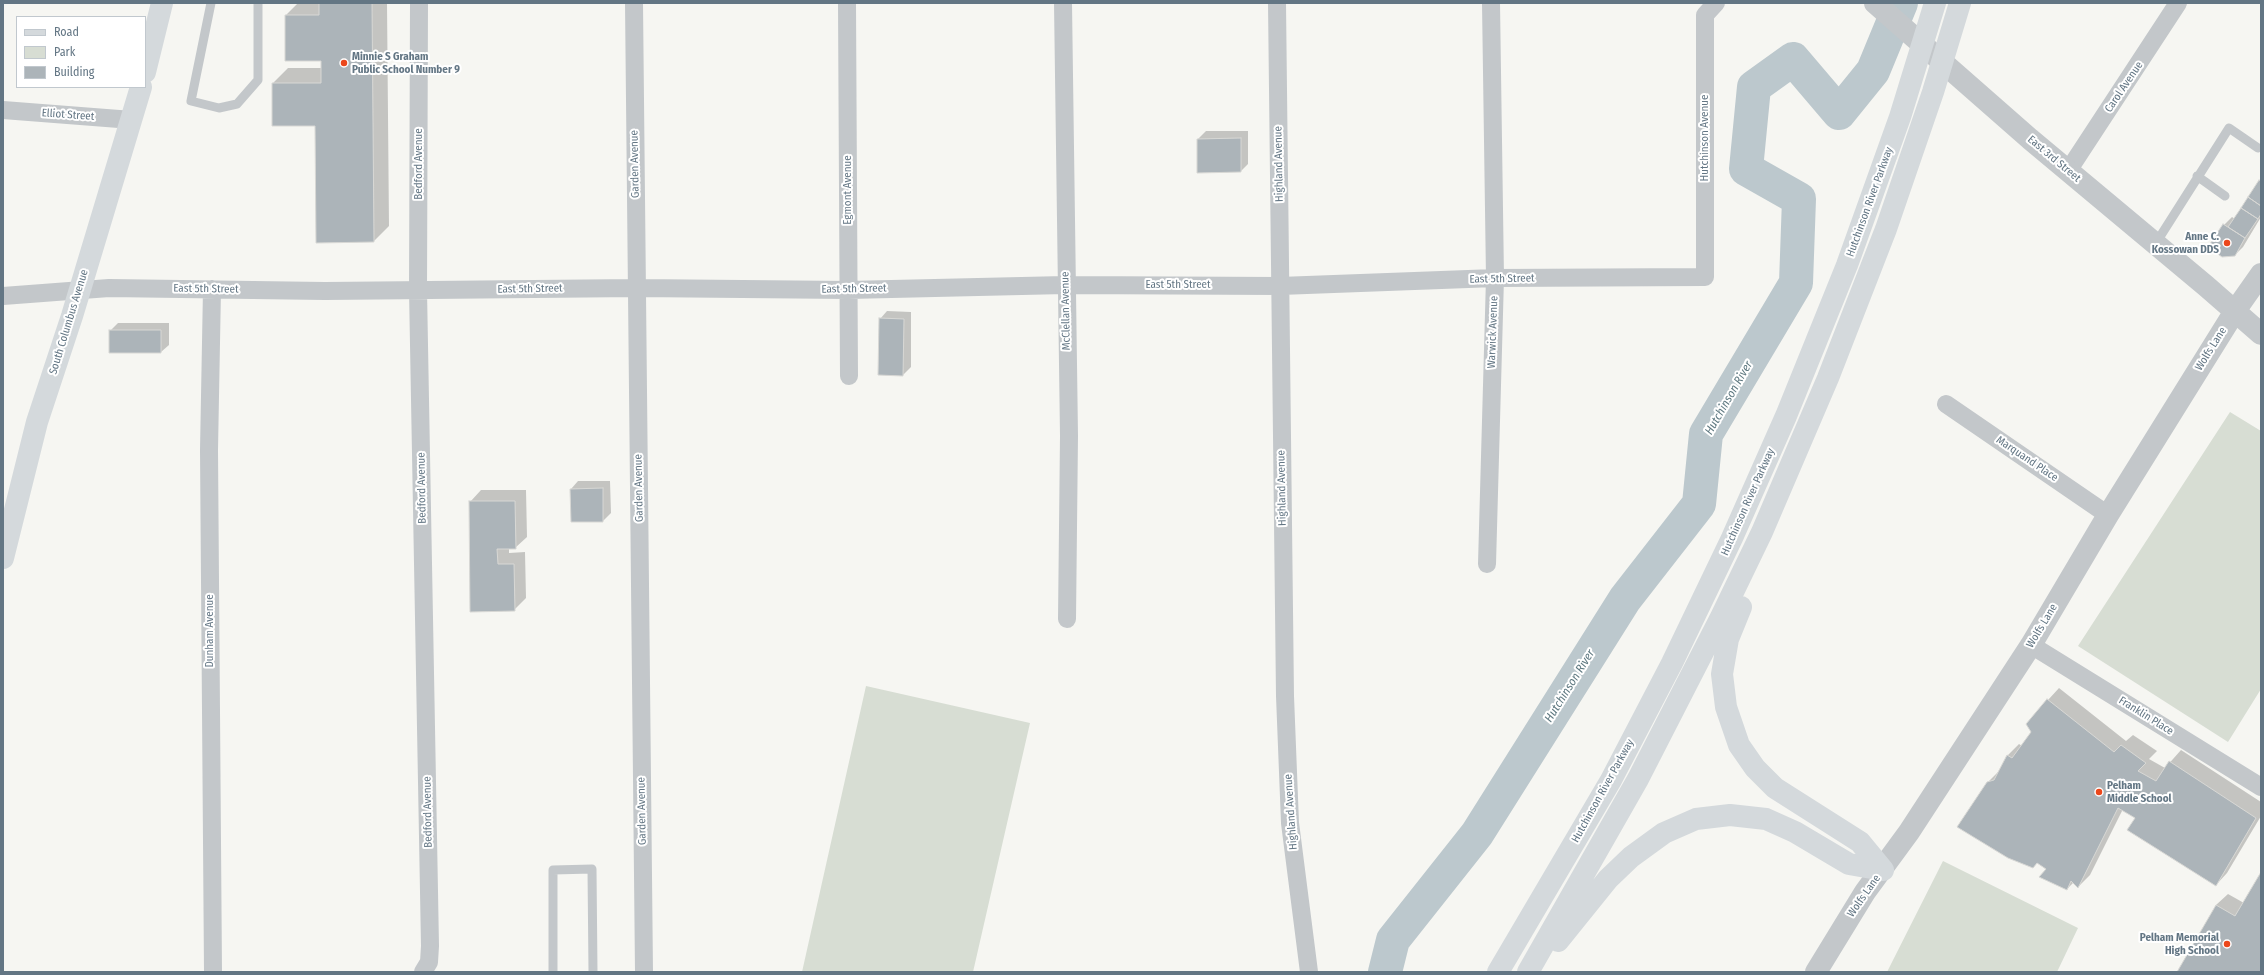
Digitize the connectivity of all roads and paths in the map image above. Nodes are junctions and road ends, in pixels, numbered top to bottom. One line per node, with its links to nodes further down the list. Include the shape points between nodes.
1 (162, 3): 15 (main road)
2 (211, 3): 3 (lane, via 191,101 219,108 237,104 258,80)
3 (258, 3)
4 (419, 3): 32 (street, Bedford Avenue)
5 (634, 3): 29 (street, Garden Avenue)
6 (847, 3): 33 (street, Egmont Avenue)
7 (1063, 3): 27 (street, McClellan Avenue)
8 (1277, 3): 28 (street, Highland Avenue)
9 (1491, 3): 26 (street, Warwick Avenue)
10 (1716, 3): 25 (street, Hutchinson Avenue, via 1705,15)
11 (1876, 3): 20 (street, East 3rd Street)
12 (1935, 3): 53 (main road, Hutchinson River Parkway, via 1900,117 1847,265 1786,416 1732,538 1618,767)
13 (1960, 3): 40 (main road, Hutchinson River Parkway, via 1933,92 1884,235 1828,378)
14 (2178, 3): 20 (street, Carol Avenue)
15 (146, 68)
16 (141, 88): 18 (main road, South Columbus Avenue)
17 (3, 110): 18 (street, Elliot Street)
18 (132, 120): 30 (main road, South Columbus Avenue)
19 (2258, 148): 21 (lane, via 2229,128)
20 (2068, 171): 23 (street, East 3rd Street)
21 (2198, 176): 22 (lane); 23 (lane)
22 (2226, 196)
23 (2156, 243): 35 (street, East 3rd Street)
24 (2261, 274): 35 (street, Wolfs Lane)
25 (1705, 277): 26 (street, East 5th Street)
26 (1495, 278): 28 (street, East 5th Street); 42 (street, Warwick Avenue)
27 (1065, 285): 28 (street, East 5th Street); 33 (street, East 5th Street); 43 (street, McClellan Avenue, via 1069,436)
28 (1280, 286): 52 (street, Highland Avenue, via 1284,696 1290,823)
29 (637, 288): 32 (street, East 5th Street); 33 (street, East 5th Street); 51 (street, Garden Avenue)
30 (80, 289): 31 (street, East 5th Street); 34 (street, East 5th Street); 41 (main road, South Columbus Avenue, via 37,422)
31 (212, 289): 32 (street, East 5th Street); 47 (street, Dunham Avenue, via 209,457)
32 (418, 290): 48 (street, Bedford Avenue, via 430,946 429,962)
33 (848, 290): 37 (street, Egmont Avenue)
34 (3, 296)
35 (2235, 312): 36 (street, East 3rd Street); 39 (street, Wolfs Lane)
36 (2261, 334)
37 (849, 376)
38 (1946, 404): 39 (street, Marquand Place)
39 (2108, 515): 44 (street, Wolfs Lane)
40 (1762, 532): 46 (main road, via 1742,606 1724,656 1723,690 1731,726 1744,754 1767,781 1792,800 1860,842); 54 (main road, Hutchinson River Parkway, via 1642,772)
41 (3, 558)
42 (1487, 564)
43 (1067, 619)
44 (2031, 644): 45 (street, Franklin Place); 46 (street, Wolfs Lane)
45 (2261, 787)
46 (1883, 870): 54 (main road, via 1848,864 1795,832 1766,820 1730,815 1696,819 1664,833 1631,857 1608,879 1575,922); 55 (street, Wolfs Lane, via 1865,892)
47 (213, 972)
48 (423, 972)
49 (553, 972): 50 (lane, via 553,870 592,869)
50 (593, 972)
51 (644, 972)
52 (1309, 972)
53 (1498, 972)
54 (1529, 972)
55 (1816, 972)

